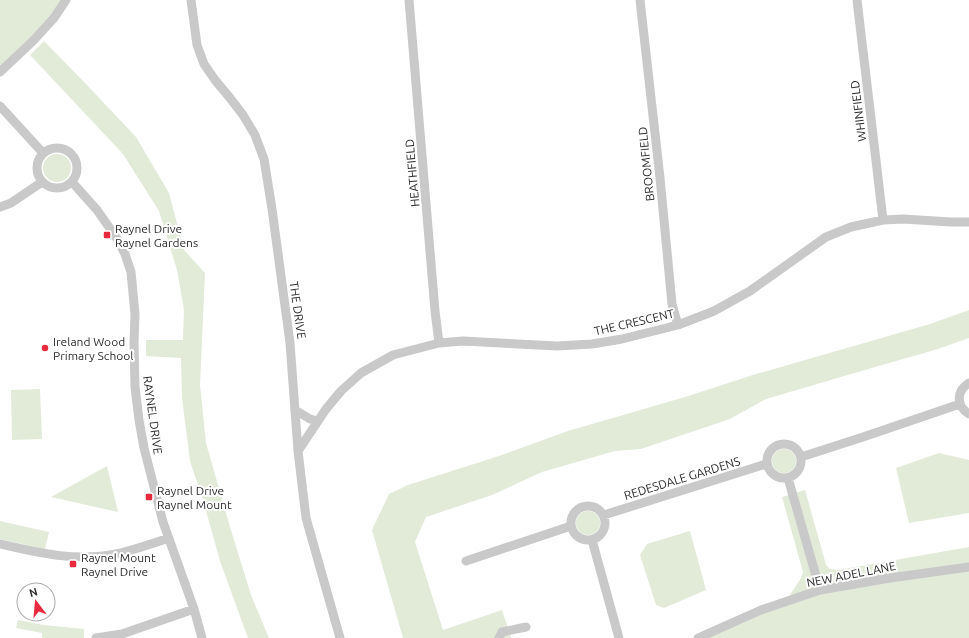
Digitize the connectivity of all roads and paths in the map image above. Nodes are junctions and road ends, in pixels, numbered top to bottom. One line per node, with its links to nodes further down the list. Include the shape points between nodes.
1 (66, 0): 6 (street, via 33,41)
2 (192, 0): 18 (street, THE DRIVE, via 197,45 204,64 243,115 255,135 264,159 290,343)
3 (409, 0): 15 (street, HEATHFIELD)
4 (640, 0): 14 (street, BROOMFIELD, via 672,304)
5 (857, 0): 12 (street, WHINFIELD)
6 (0, 72)
7 (0, 106): 8 (street)
8 (43, 153): 9 (street, via 36,171); 10 (street, via 49,149 62,148 74,156 77,170)
9 (42, 182): 10 (street, via 53,188 60,188); 11 (street, via 12,203)
10 (72, 182): 27 (street, RAYNEL DRIVE, via 97,210 118,240 130,272 135,314 135,387 139,420 150,473)
11 (0, 207)
12 (882, 220): 13 (street, THE CRESCENT); 14 (street, THE CRESCENT, via 852,227 826,237 750,291 714,311)
13 (969, 222)
14 (678, 325): 15 (street, THE CRESCENT, via 592,344 557,346 463,341)
15 (439, 343): 20 (street, THE CRESCENT, via 393,355 361,373 341,391)
16 (969, 383): 17 (street, via 960,392)
17 (960, 404): 19 (street); 22 (street)
18 (295, 410): 20 (street); 21 (street, THE DRIVE)
19 (969, 414)
20 (318, 421): 21 (street, THE CRESCENT)
21 (298, 451): 37 (street, THE DRIVE, via 306,518)
22 (801, 457): 23 (street, via 794,446 783,443 773,447 766,458); 24 (street, via 800,468)
23 (766, 464): 24 (street, via 771,473 779,478); 25 (street, REDESDALE GARDENS)
24 (788, 478): 32 (street)
25 (604, 515): 26 (street, via 597,508 585,506 574,513); 28 (street, via 606,526 603,533)
26 (571, 526): 28 (street, via 578,537); 30 (street)
27 (169, 538): 29 (street, via 115,554 90,557 41,553); 33 (street, RAYNEL DRIVE)
28 (592, 540): 39 (street)
29 (0, 544)
30 (466, 561)
31 (969, 567): 32 (street, NEW ADEL LANE)
32 (820, 590): 40 (street, NEW ADEL LANE, via 761,610)
33 (194, 609): 35 (street, via 122,634); 36 (street, RAYNEL DRIVE)
34 (526, 627): 38 (street, via 502,632)
35 (96, 638)
36 (202, 638)
37 (340, 638)
38 (499, 638)
39 (618, 638)
40 (698, 638)

